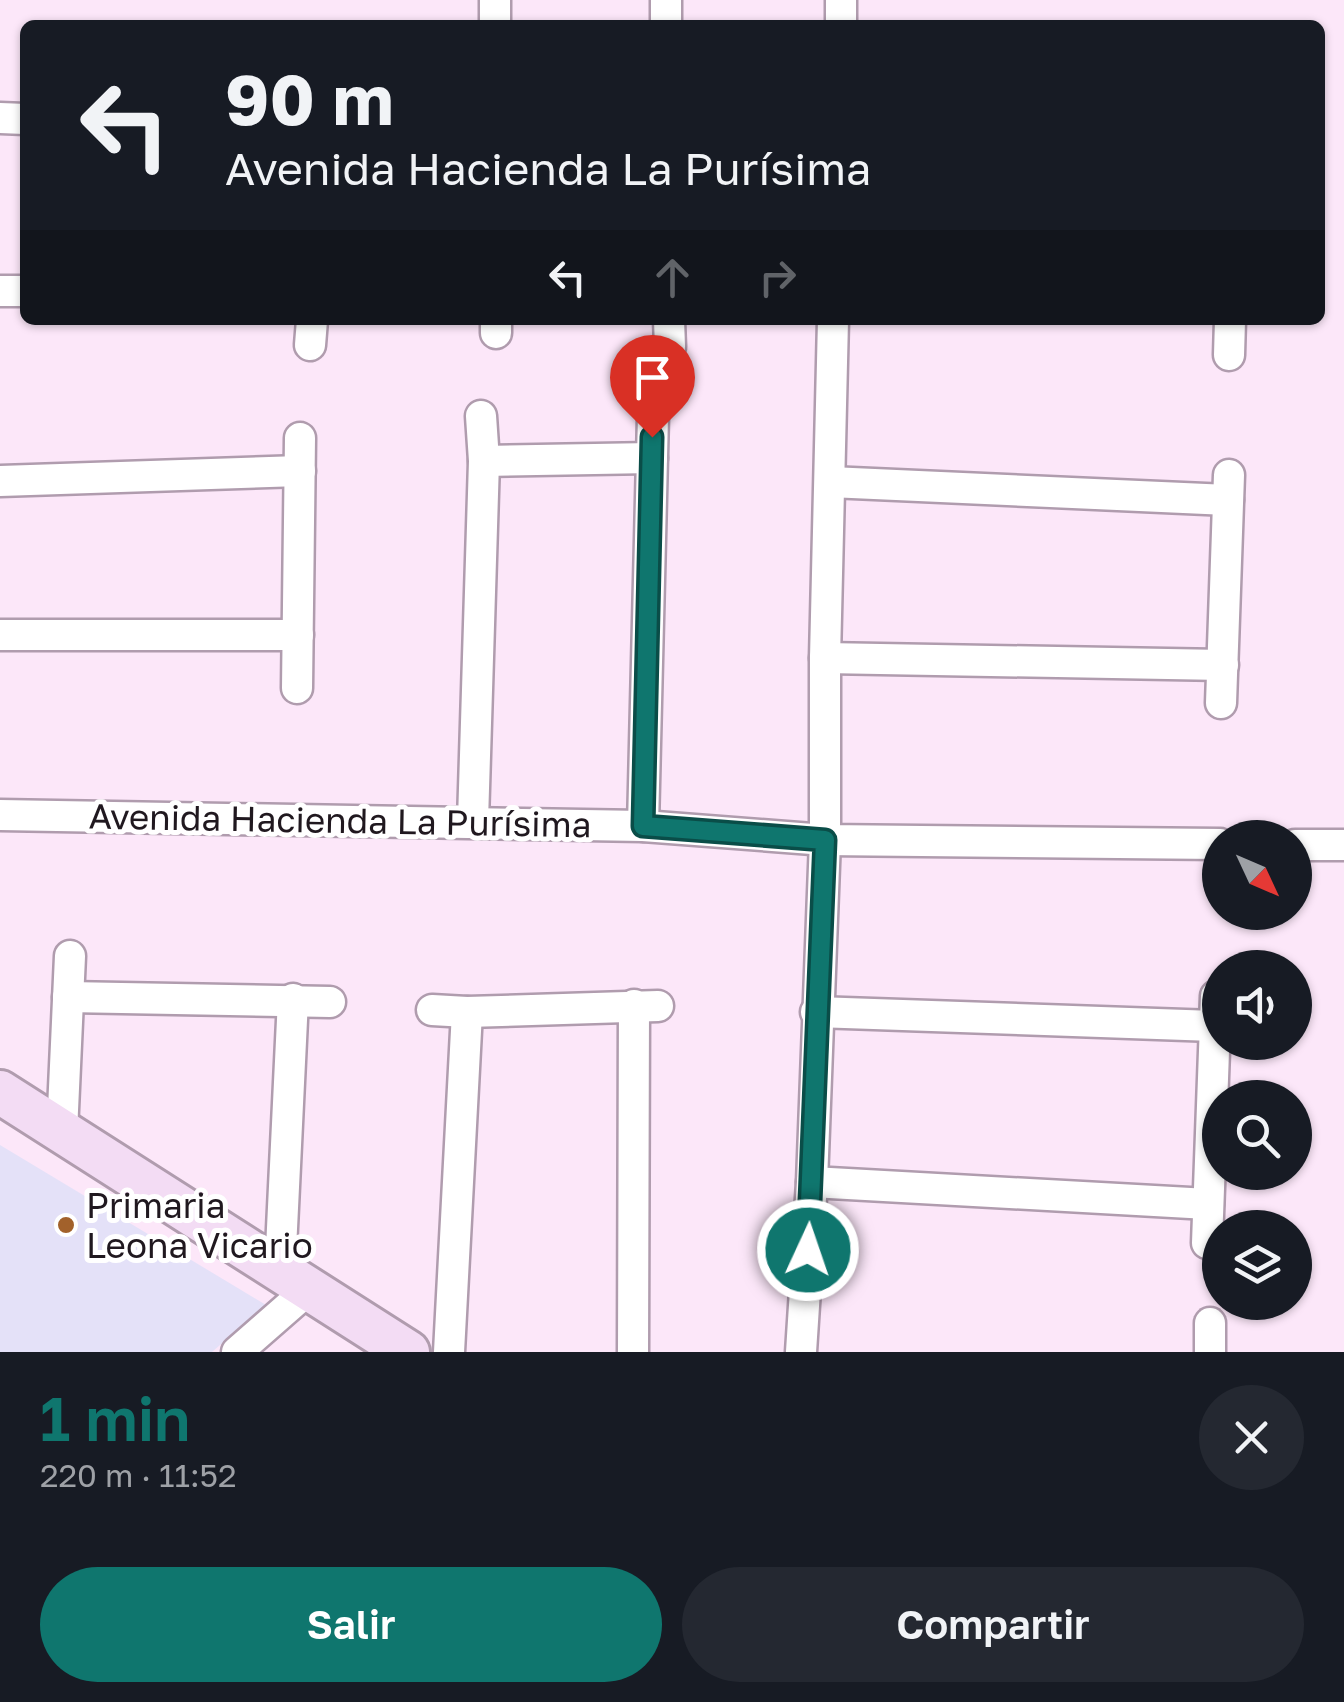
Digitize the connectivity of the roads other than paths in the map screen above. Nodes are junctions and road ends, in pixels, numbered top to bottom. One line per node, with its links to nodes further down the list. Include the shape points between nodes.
1 (834, 325): 11 (street)
2 (1230, 325): 3 (street)
3 (1229, 354)
4 (481, 416): 8 (street)
5 (653, 416): 7 (street)
6 (300, 438): 9 (street)
7 (652, 458): 8 (street); 20 (street)
8 (484, 461): 19 (street)
9 (300, 471): 10 (street); 13 (street)
10 (0, 481)
11 (830, 482): 14 (street); 15 (street, via 1228,488)
12 (0, 634): 13 (street)
13 (298, 636): 16 (street)
14 (825, 658): 15 (street); 21 (street)
15 (1223, 665): 17 (street)
16 (297, 688)
17 (1221, 703)
18 (0, 815): 19 (street, Avenida Hacienda La Purísima)
19 (473, 822): 20 (street, Avenida Hacienda La Purísima)
20 (643, 826): 21 (street, Avenida Hacienda La Purísima)
21 (825, 840): 22 (street, Avenida Hacienda La Purísima); 31 (street)
22 (1202, 844)
23 (1312, 845): 24 (street)
24 (1344, 845)
25 (70, 956): 26 (street)
26 (68, 997): 27 (street); 33 (street)
27 (293, 999): 28 (street); 37 (street)
28 (330, 1002)
29 (432, 1010): 30 (street)
30 (466, 1012): 40 (street); 41 (street, via 646,1005)
31 (816, 1012): 34 (street); 35 (street, via 1215,1011)
32 (0, 1092): 33 (street)
33 (62, 1132): 37 (street)
34 (812, 1182): 35 (street); 42 (street)
35 (1208, 1204): 36 (street)
36 (1208, 1210)
37 (294, 1280): 38 (street); 39 (street)
38 (237, 1352)
39 (408, 1352)
40 (449, 1352)
41 (633, 1352)
42 (801, 1352)

